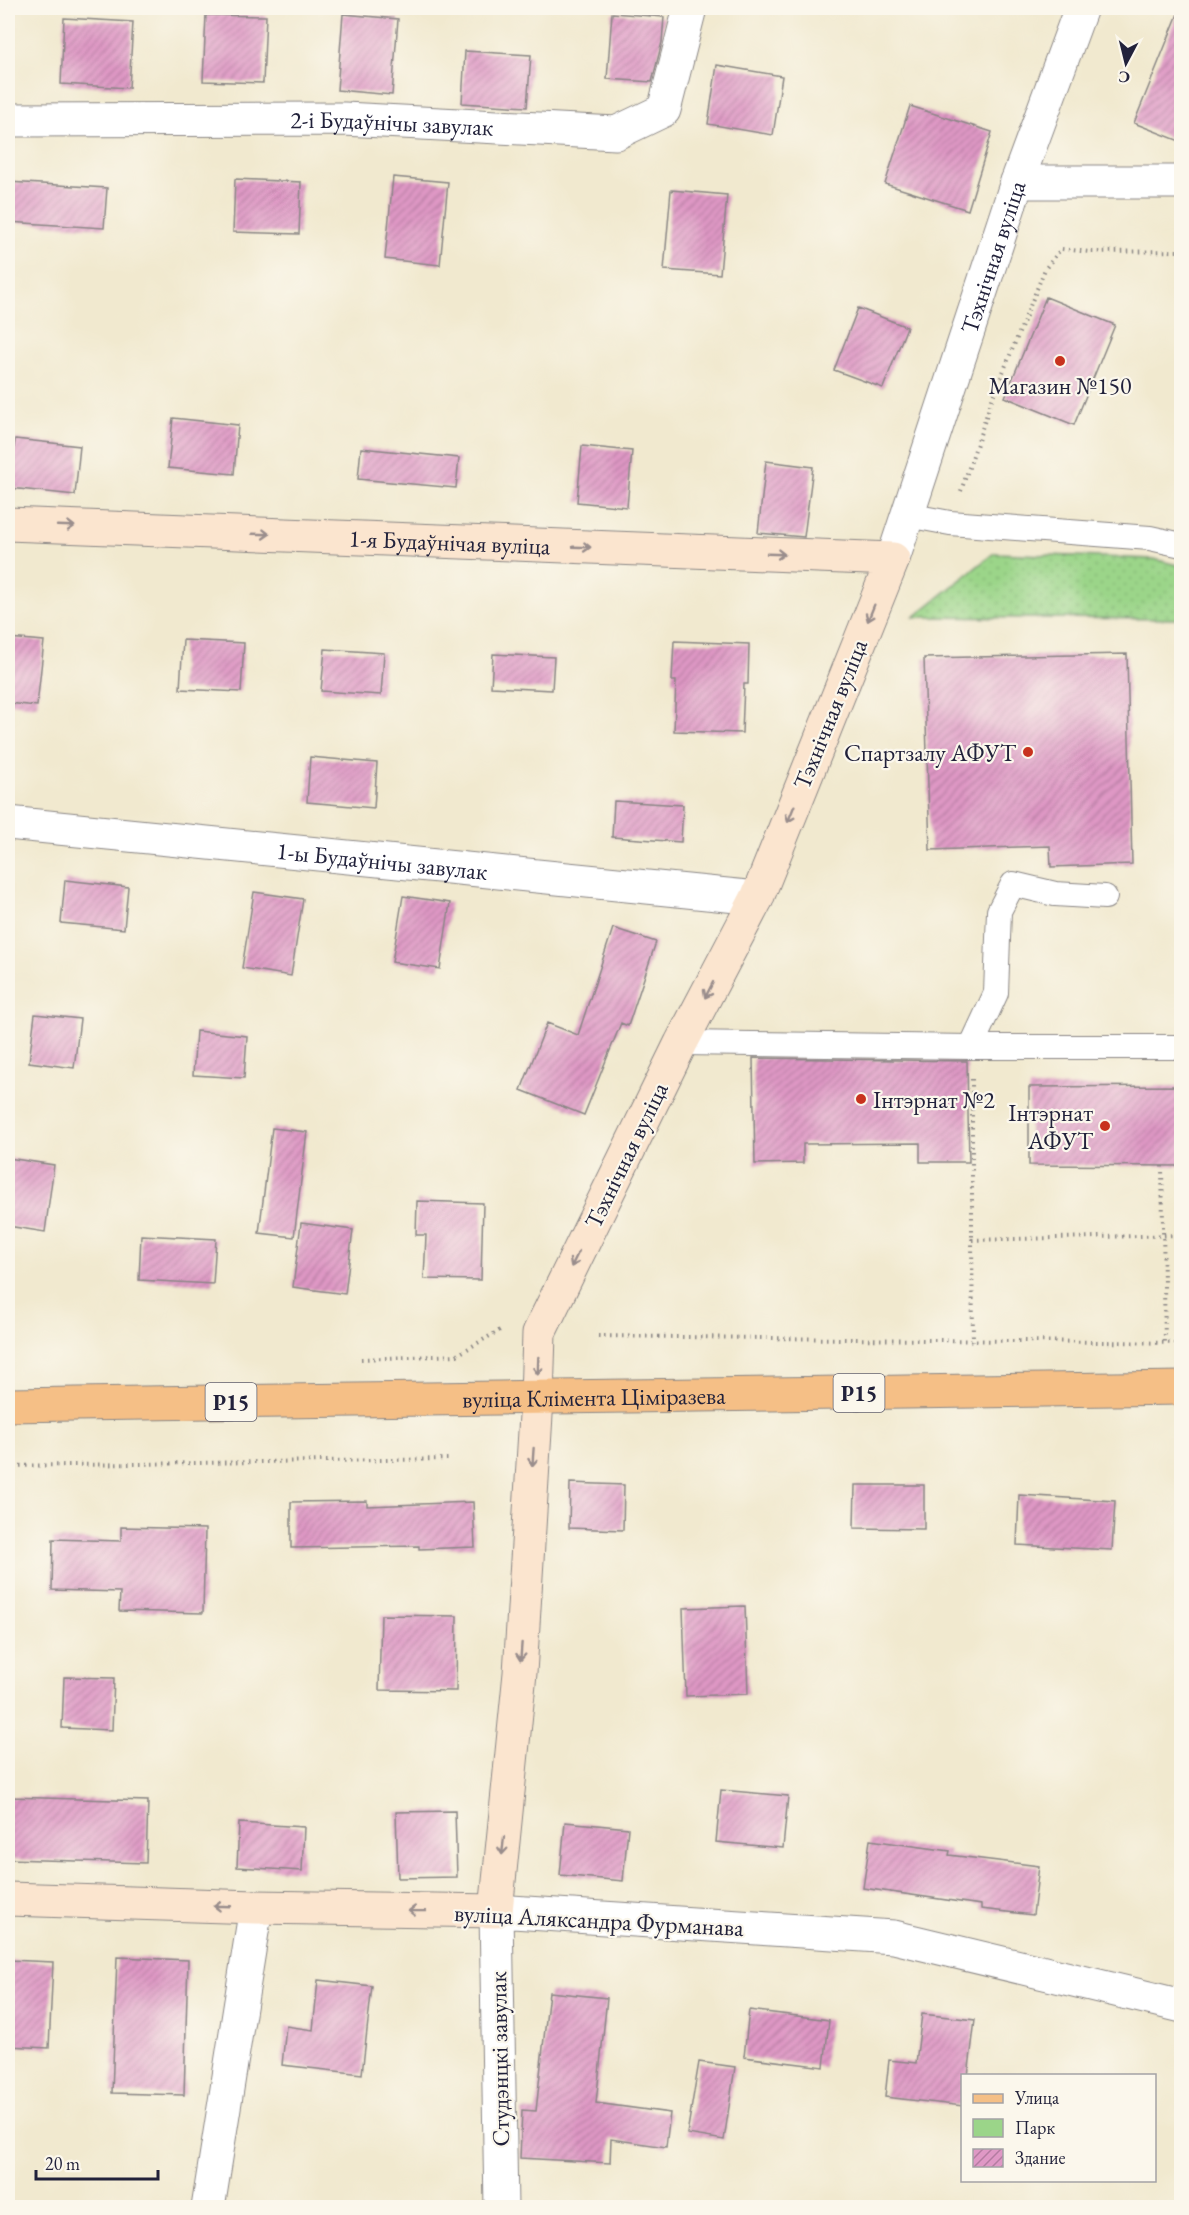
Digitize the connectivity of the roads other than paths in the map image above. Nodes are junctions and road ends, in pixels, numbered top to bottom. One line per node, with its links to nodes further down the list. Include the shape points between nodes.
1 (690, 8): 3 (street, 2-і Будаўнічы завулак, via 664,110 616,133 344,119)
2 (1081, 8): 4 (street, Тэхнічная вуліца)
3 (8, 120)
4 (1017, 182): 5 (street); 6 (street, Тэхнічная вуліца)
5 (1182, 182)
6 (907, 515): 8 (lane, via 950,523 1150,538); 9 (street, Тэхнічная вуліца)
7 (8, 524): 9 (street, 1-я Будаўнічая вуліца, one-way to 9)
8 (1182, 545)
9 (893, 559): 12 (street, Тэхнічная вуліца, one-way to 12)
10 (8, 823): 12 (street, 1-ы Будаўнічы завулак)
11 (1105, 897): 14 (lane, via 1055,894 1013,884 999,911 996,993)
12 (757, 898): 13 (street, Тэхнічная вуліца, one-way to 13)
13 (681, 1043): 14 (lane); 17 (street, Тэхнічная вуліца, one-way to 17, via 539,1333)
14 (971, 1047): 15 (lane)
15 (1182, 1047)
16 (1182, 1388): 17 (main road, вуліца Клімента Ціміразева / Р15)
17 (537, 1399): 18 (main road, вуліца Клімента Ціміразева / Р15); 21 (street, Тэхнічная вуліца, one-way to 21, via 520,1673)
18 (8, 1405)
19 (8, 1899): 20 (street, вуліца Аляксандра Фурманава, one-way to 19)
20 (256, 1907): 21 (street, вуліца Аляксандра Фурманава, one-way to 20); 23 (street)
21 (496, 1911): 22 (street, вуліца Аляксандра Фурманава, via 894,1936); 24 (street, Студэнцкі завулак)
22 (1182, 2006)
23 (208, 2208)
24 (501, 2208)

